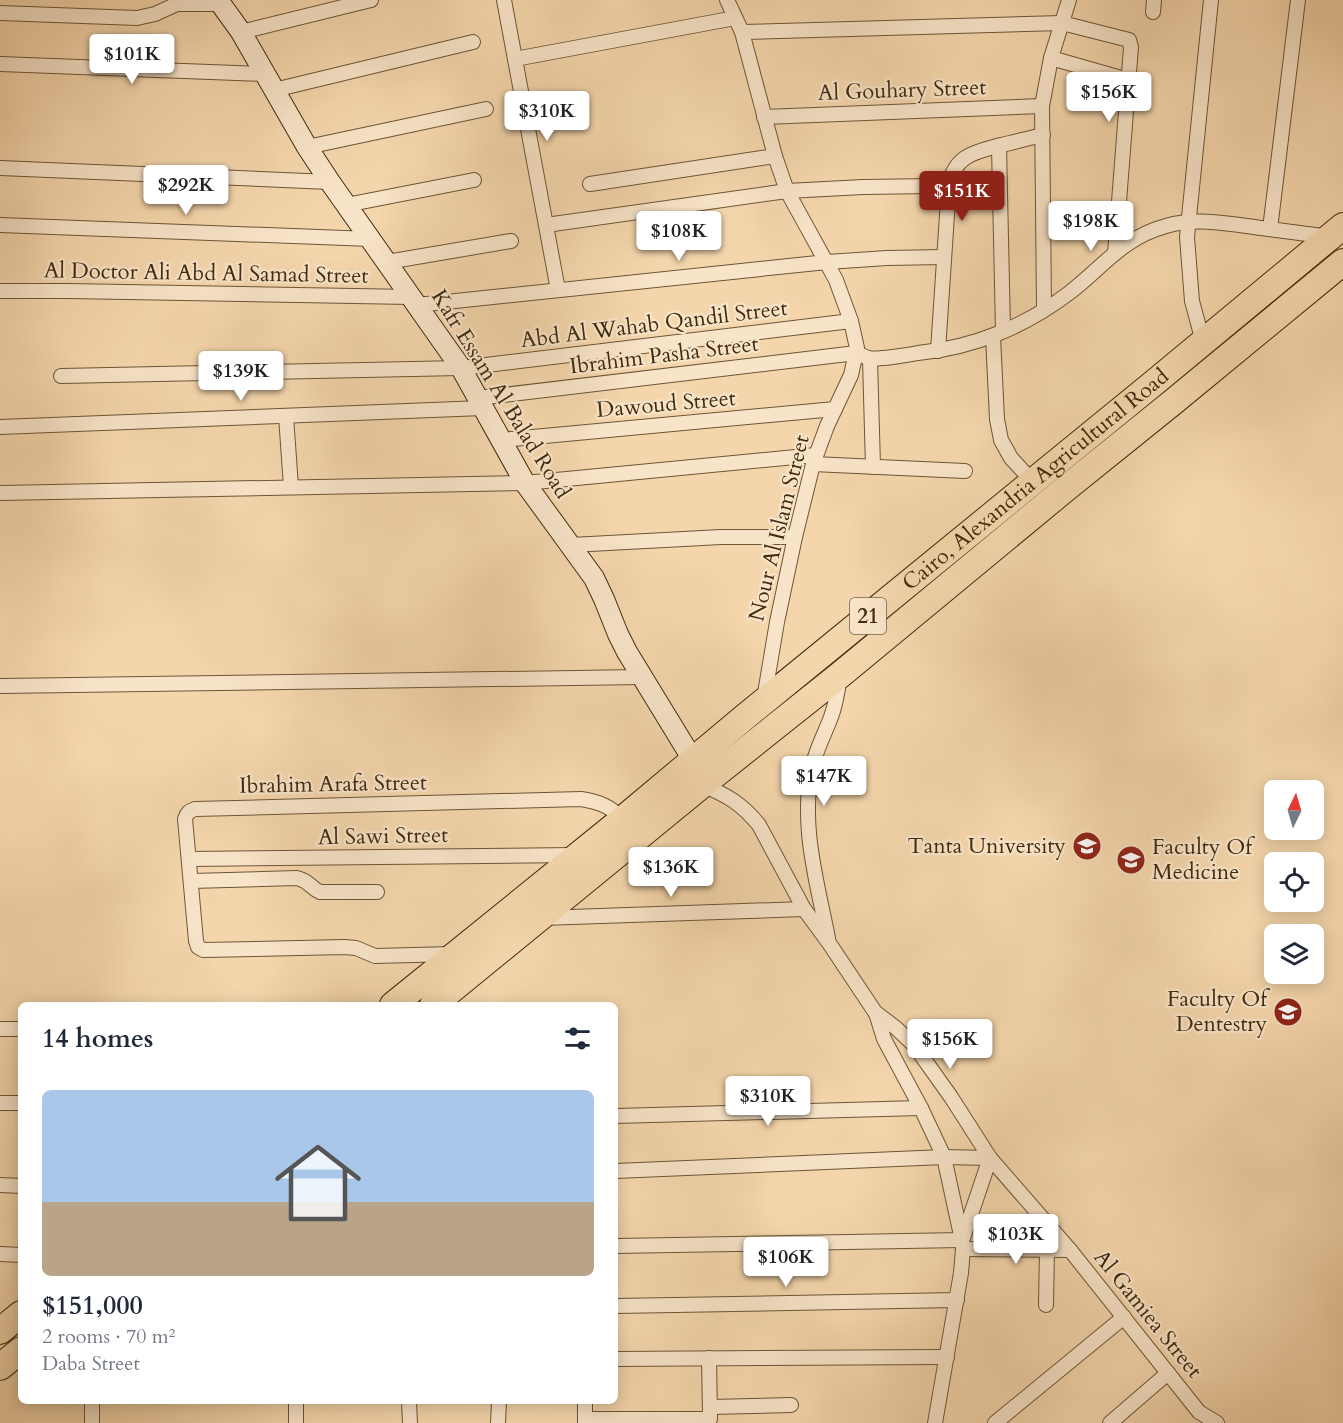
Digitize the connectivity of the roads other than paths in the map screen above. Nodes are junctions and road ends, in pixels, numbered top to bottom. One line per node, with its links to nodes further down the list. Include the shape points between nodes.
1 (371, 0): 11 (street)
2 (504, 0): 15 (street)
3 (727, 0): 9 (street, Nour Al Islam Street)
4 (1069, 0): 10 (street)
5 (1211, 0): 34 (street)
6 (1298, 0): 37 (street)
7 (220, 2): 8 (street, via 177,4 136,18); 11 (street, Kafr Essam Al Balad Road)
8 (0, 13)
9 (735, 18): 12 (street, Nour Al Islam Street); 15 (street)
10 (1062, 23): 12 (street); 14 (street); 17 (street, via 1129,40)
11 (241, 32): 18 (street, Kafr Essam Al Balad Road)
12 (742, 32): 21 (street, Nour Al Islam Street)
13 (473, 42): 18 (street)
14 (1051, 58): 17 (street); 19 (street)
15 (515, 59): 36 (street)
16 (0, 64): 18 (street)
17 (1128, 80): 41 (street)
18 (270, 82): 24 (street, Kafr Essam Al Balad Road)
19 (1042, 106): 21 (street, Al Gouhary Street); 22 (street)
20 (486, 109): 24 (street)
21 (764, 117): 25 (street, Nour Al Islam Street)
22 (1043, 135): 23 (street); 49 (street)
23 (999, 146): 30 (street, via 964,158 951,174); 31 (street)
24 (307, 147): 28 (street, Kafr Essam Al Balad Road)
25 (775, 156): 29 (street); 32 (street, Nour Al Islam Street)
26 (0, 168): 28 (street)
27 (474, 180): 33 (street)
28 (330, 182): 33 (street, Kafr Essam Al Balad Road)
29 (590, 184)
30 (949, 185): 31 (street); 32 (street); 42 (street)
31 (999, 185): 51 (street)
32 (787, 191): 36 (street); 44 (street, Nour Al Islam Street)
33 (346, 205): 39 (street, Kafr Essam Al Balad Road)
34 (1187, 222): 37 (street); 41 (street, via 1144,234); 52 (street, via 1192,302)
35 (0, 225): 39 (street)
36 (546, 225): 46 (street)
37 (1270, 229): 38 (street)
38 (1336, 232): 52 (highway, Cairo, Alexandria Agricultural Road / 21)
39 (371, 239): 43 (street, Kafr Essam Al Balad Road)
40 (512, 241): 43 (street)
41 (1115, 253): 49 (street)
42 (944, 257): 44 (street, Al Doctor Ali Abd Al Samad Street); 53 (street)
43 (387, 262): 48 (street, Kafr Essam Al Balad Road)
44 (826, 262): 46 (street, Al Doctor Ali Abd Al Samad Street); 50 (street, Nour Al Islam Street)
45 (1343, 262): 59 (highway, Cairo, Alexandria Agricultural Road / 21)
46 (558, 290): 48 (street, Al Doctor Ali Abd Al Samad Street)
47 (0, 291): 48 (street, Al Doctor Ali Abd Al Samad Street)
48 (414, 301): 56 (street, Kafr Essam Al Balad Road)
49 (1044, 309): 51 (street)
50 (851, 321): 54 (street, Nour Al Islam Street); 56 (street, Abd Al Wahab Qandil Street)
51 (998, 333): 53 (street); 68 (street, via 997,419 1001,440 1011,458)
52 (1203, 342): 58 (highway, Cairo, Alexandria Agricultural Road / 21)
53 (938, 351): 55 (street)
54 (856, 353): 55 (street); 60 (street, Ibrahim Pasha Street); 61 (street, Nour Al Islam Street, via 851,375)
55 (870, 359): 66 (street)
56 (461, 368): 57 (street, Abd Al Wahab Qandil Street); 60 (street, Kafr Essam Al Balad Road)
57 (61, 376)
58 (1155, 382): 59 (highway); 68 (highway, Cairo, Alexandria Agricultural Road / 21)
59 (1173, 402): 71 (highway, Cairo, Alexandria Agricultural Road / 21)
60 (480, 403): 62 (street, Ibrahim Pasha Street); 64 (street, Kafr Essam Al Balad Road)
61 (835, 409): 64 (street, Dawoud Street); 65 (street, Nour Al Islam Street)
62 (286, 416): 63 (street, Ibrahim Pasha Street); 70 (street)
63 (0, 427)
64 (501, 440): 69 (street, Kafr Essam Al Balad Road)
65 (815, 459): 66 (street); 69 (street); 73 (street, Nour Al Islam Street)
66 (873, 467): 67 (street)
67 (965, 471)
68 (1040, 475): 71 (highway); 78 (highway, Cairo, Alexandria Agricultural Road / 21)
69 (525, 483): 70 (street); 74 (street, Kafr Essam Al Balad Road)
70 (291, 487): 72 (street)
71 (1065, 489): 75 (highway, Cairo, Alexandria Agricultural Road / 21)
72 (0, 493)
73 (795, 537): 74 (street); 78 (street, Nour Al Islam Street)
74 (571, 545): 76 (street, Kafr Essam Al Balad Road, via 594,578)
75 (840, 675): 80 (highway, Cairo, Alexandria Agricultural Road / 21); 88 (street, Al Gamiea Street, via 831,717 813,764 808,805 813,868)
76 (642, 677): 77 (street); 79 (street, Kafr Essam Al Balad Road)
77 (0, 686)
78 (763, 702): 79 (highway, Cairo, Alexandria Agricultural Road / 21)
79 (693, 760): 81 (highway, Cairo, Alexandria Agricultural Road / 21)
80 (702, 785): 86 (street, Al Gamiea Street, via 729,797 750,814); 87 (highway, Cairo, Alexandria Agricultural Road / 21)
81 (623, 819): 82 (highway, Cairo, Alexandria Agricultural Road / 21); 83 (street, Ibrahim Arafa Street, via 611,808 582,799 195,809 185,819)
82 (578, 855): 83 (street, Al Sawi Street); 89 (highway, Cairo, Alexandria Agricultural Road / 21)
83 (189, 859): 84 (street, Ibrahim Arafa Street)
84 (191, 881): 85 (street, via 297,878 320,892); 89 (street, Ibrahim Arafa Street, via 196,941 203,950 345,947 375,956)
85 (377, 891)
86 (804, 909): 87 (street); 88 (street, Al Gamiea Street)
87 (539, 918): 91 (highway, Cairo, Alexandria Agricultural Road / 21)
88 (830, 943): 92 (street, Al Gamiea Street)
89 (455, 954): 90 (highway, Cairo, Alexandria Agricultural Road / 21)
90 (397, 1002)
91 (437, 1002)
92 (875, 1012): 97 (street, via 884,1039); 100 (street, Al Gamiea Street, via 914,1045)
93 (0, 1029): 94 (street)
94 (18, 1029)
95 (0, 1103): 96 (street)
96 (18, 1103)
97 (921, 1108): 98 (street); 99 (street)
98 (618, 1116)
99 (944, 1157): 100 (street); 101 (street); 104 (street)
100 (990, 1158): 104 (street); 107 (street, Al Gamiea Street)
101 (618, 1171)
102 (0, 1185): 103 (street)
103 (18, 1186)
104 (963, 1244): 105 (street); 106 (street); 110 (street)
105 (618, 1246)
106 (1047, 1249): 107 (street); 111 (street)
107 (1070, 1250): 113 (street, Al Gamiea Street)
108 (0, 1254): 109 (street)
109 (18, 1255)
110 (957, 1300): 112 (street); 114 (street)
111 (1047, 1305)
112 (618, 1306)
113 (1124, 1317): 117 (street, Al Gamiea Street); 131 (street)
114 (947, 1357): 115 (street); 130 (street)
115 (710, 1358): 116 (street); 124 (street)
116 (618, 1359)
117 (1168, 1373): 132 (street); 133 (street, Al Gamiea Street, via 1199,1412)
118 (92, 1404): 126 (street)
119 (296, 1404): 127 (street)
120 (409, 1404): 128 (street)
121 (499, 1404): 129 (street)
122 (585, 1404): 125 (street)
123 (791, 1405): 124 (street)
124 (710, 1416): 125 (street)
125 (585, 1421)
126 (92, 1423)
127 (296, 1423)
128 (410, 1423)
129 (498, 1423)
130 (935, 1423)
131 (995, 1423)
132 (1110, 1423)
133 (1217, 1423)

